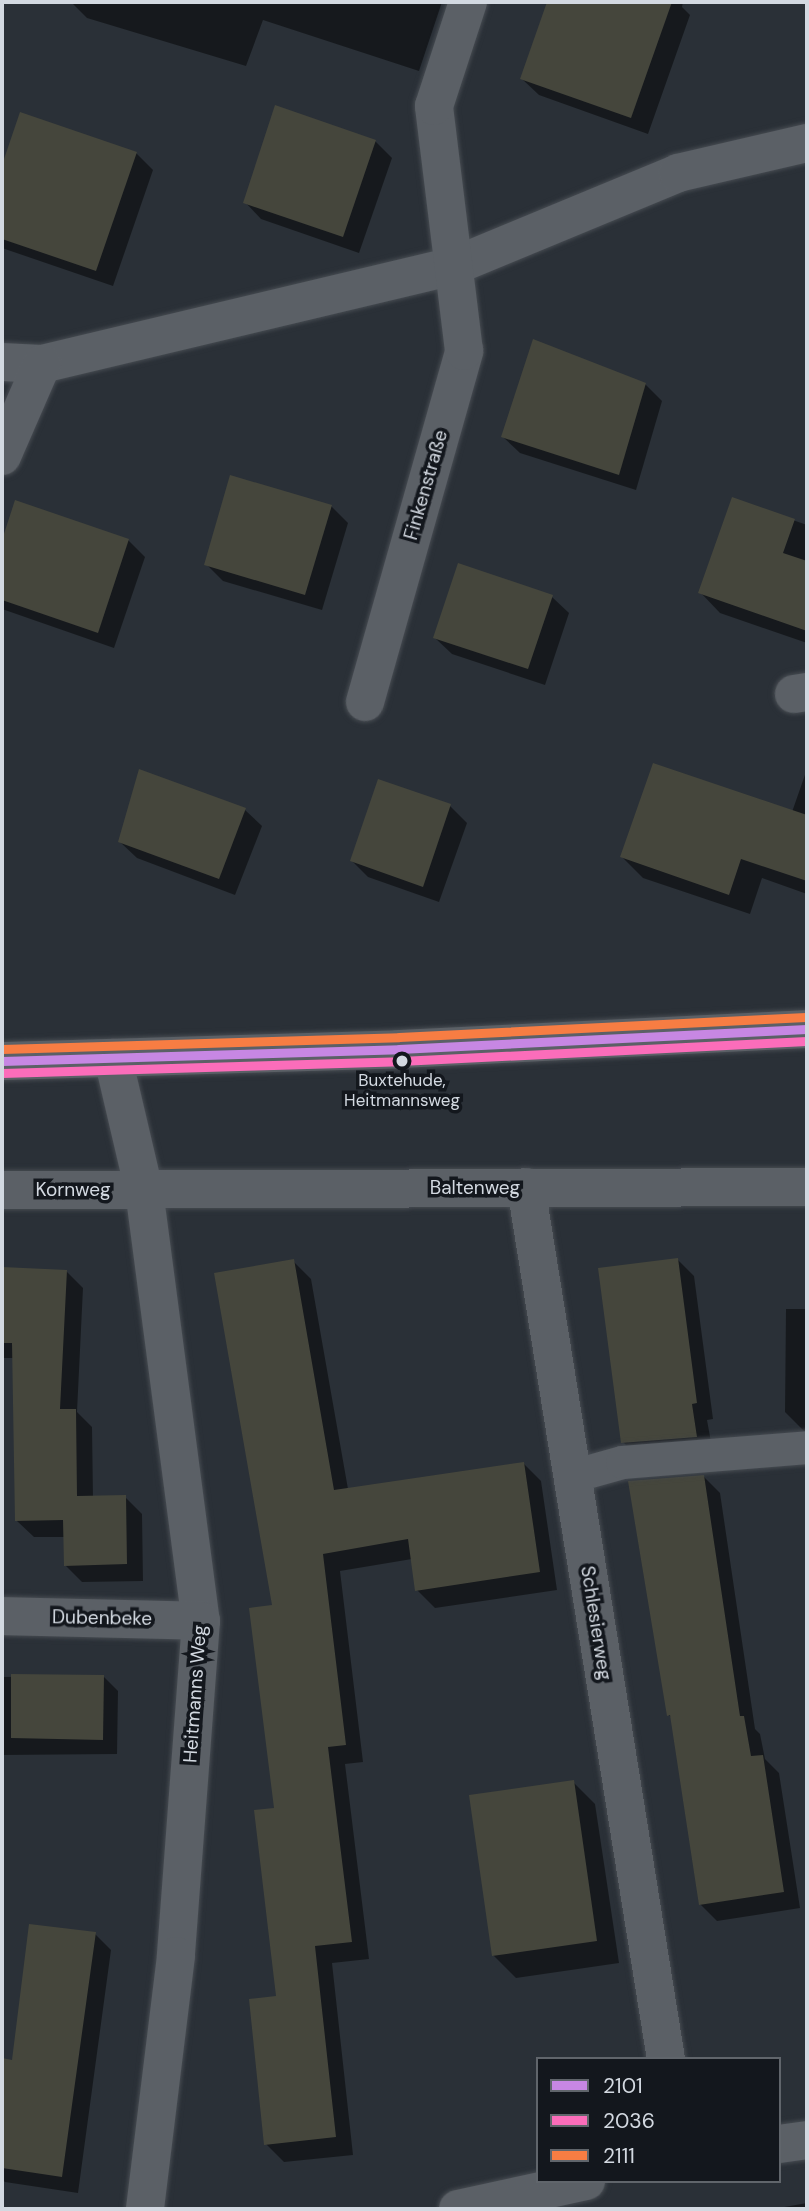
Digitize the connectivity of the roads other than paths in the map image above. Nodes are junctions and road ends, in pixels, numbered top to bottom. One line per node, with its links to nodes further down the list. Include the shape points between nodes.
1 (468, 2): 3 (street, Finkenstraße, via 434,106)
2 (807, 143): 3 (street, via 678,173)
3 (454, 265): 5 (street); 7 (street, Finkenstraße, via 464,351)
4 (2, 362): 5 (street)
5 (43, 365): 6 (street)
6 (2, 456)
7 (365, 702)
8 (807, 1029): 9 (street)
9 (113, 1058): 10 (street); 14 (street, Heitmanns Weg)
10 (2, 1061)
11 (526, 1187): 12 (street, Baltenweg); 14 (street, Baltenweg); 16 (street, Schlesierweg)
12 (807, 1187)
13 (2, 1190): 14 (street, Kornweg)
14 (144, 1190): 18 (street, Heitmanns Weg)
15 (807, 1447): 16 (lane, via 622,1462)
16 (572, 1476): 19 (street, Schlesierweg)
17 (2, 1616): 18 (street, Dubenbeke)
18 (201, 1620): 23 (street, Heitmanns Weg, via 176,1956)
19 (666, 2057)
20 (807, 2140): 21 (street)
21 (781, 2144)
22 (577, 2183): 24 (street)
23 (145, 2209)
24 (458, 2209)

